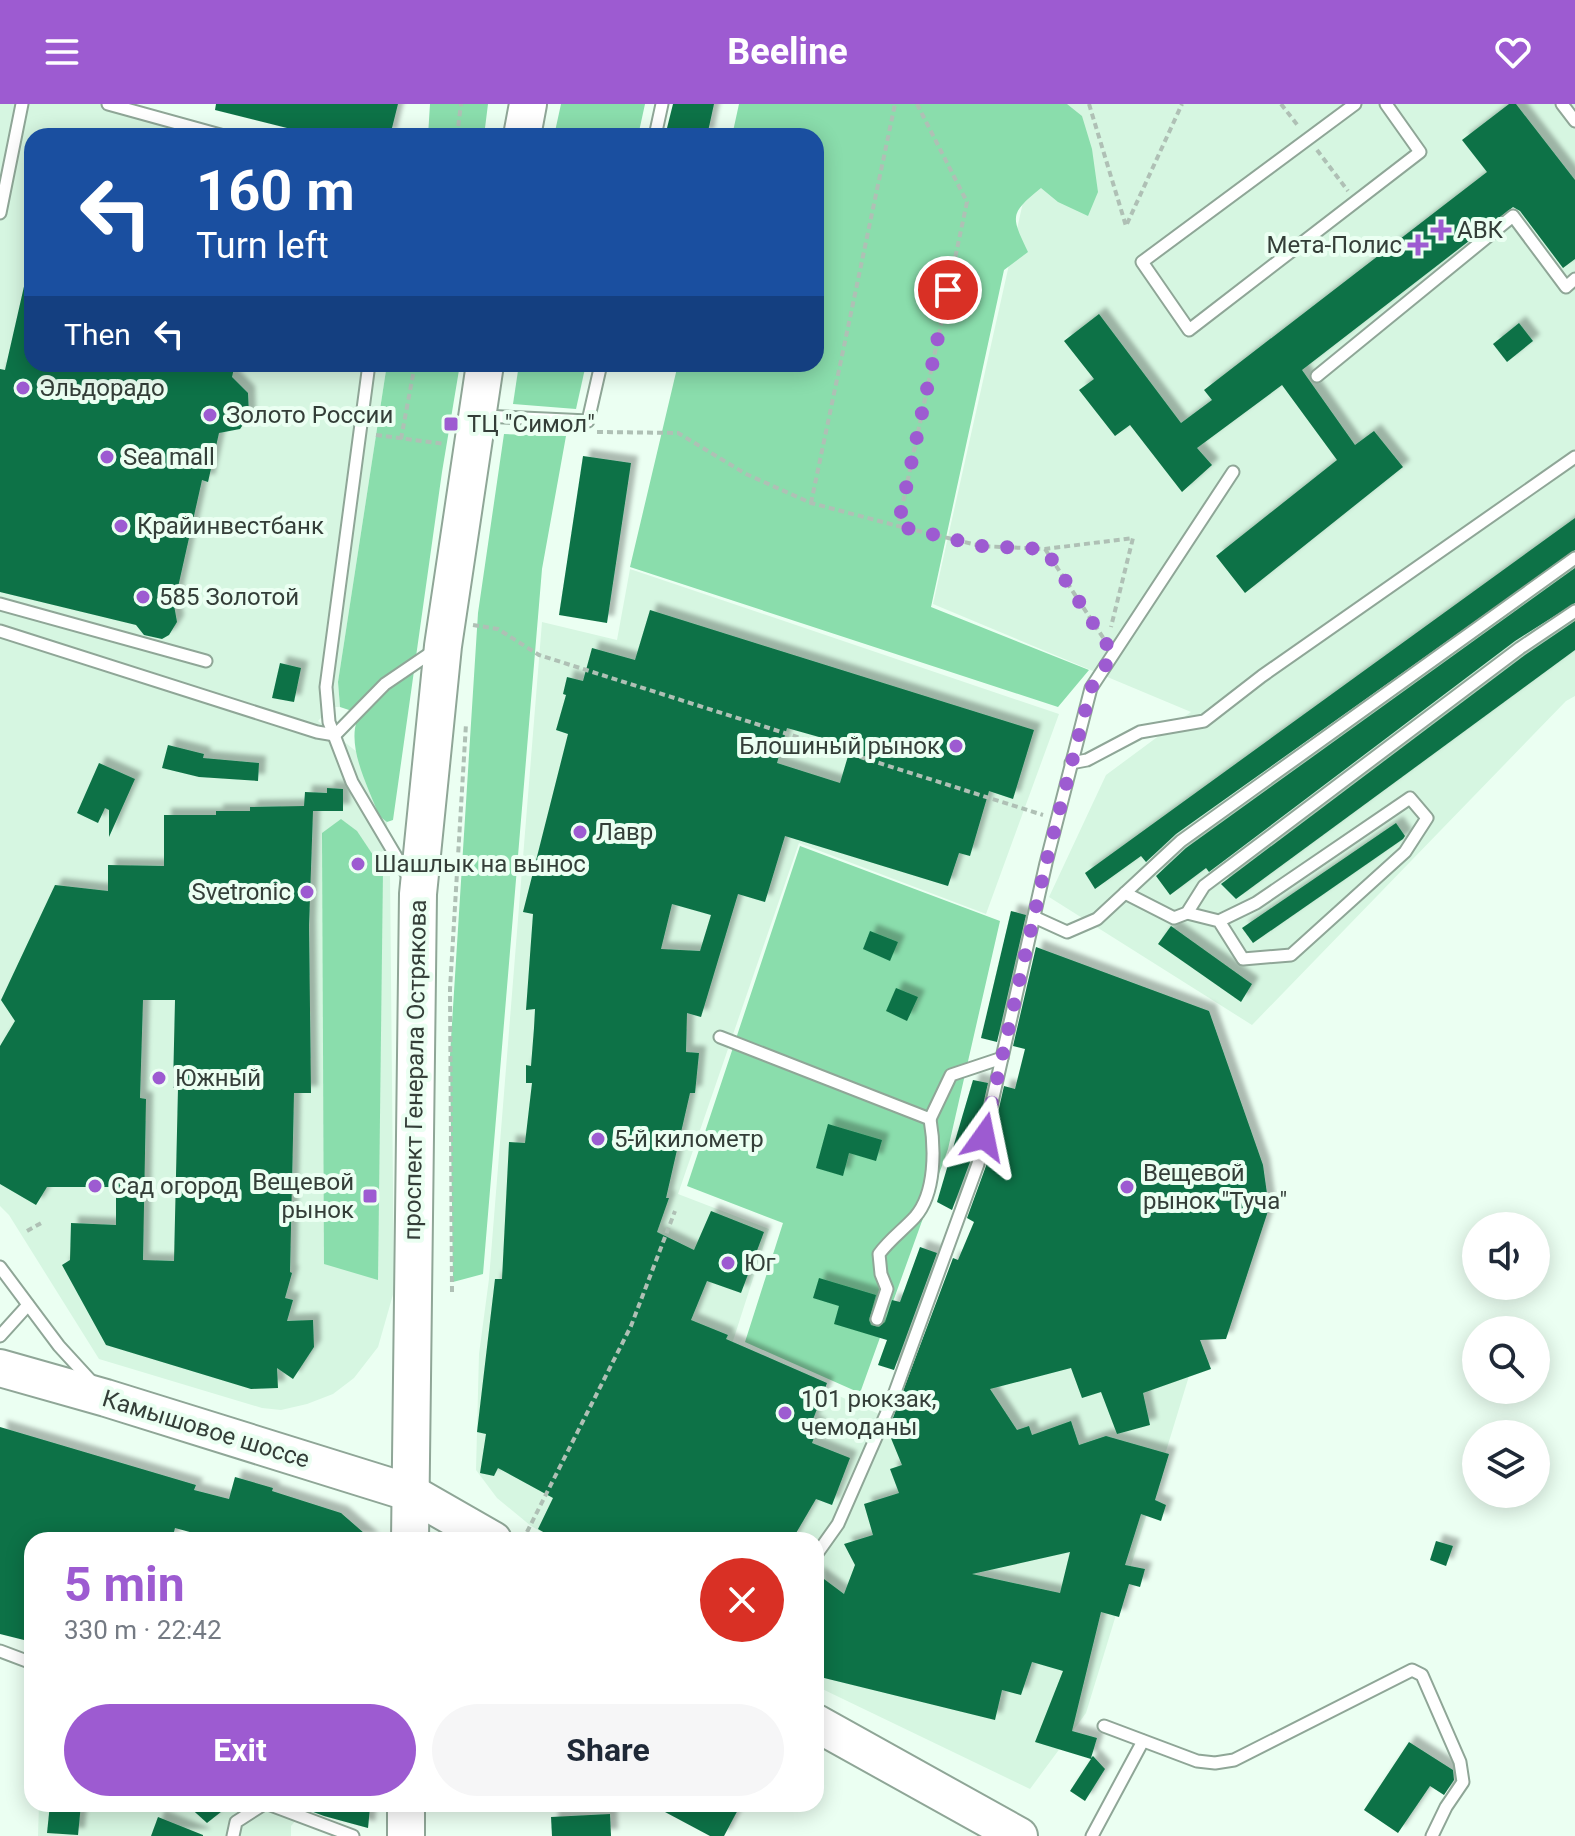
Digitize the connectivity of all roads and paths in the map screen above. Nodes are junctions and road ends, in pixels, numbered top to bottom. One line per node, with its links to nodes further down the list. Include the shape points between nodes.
1 (22, 104): 18 (lane)
2 (108, 104): 14 (lane)
3 (461, 104): 15 (path)
4 (528, 104): 16 (main road)
5 (662, 104): 17 (lane)
6 (895, 104): 32 (path)
7 (917, 104): 33 (path, via 967,202)
8 (1089, 104): 9 (path, via 1126,226)
9 (1182, 104)
10 (1355, 104): 11 (lane, via 1142,262 1189,330 1420,152)
11 (1386, 104)
12 (1562, 104): 13 (lane)
13 (1575, 121)
14 (195, 128)
15 (458, 128)
16 (524, 128)
17 (657, 128)
18 (0, 213)
19 (1575, 279): 24 (lane, via 1566,287 1513,216)
20 (368, 372): 43 (lane, via 326,687)
21 (414, 372): 28 (path)
22 (484, 372): 25 (main road, проспект Генерала Острякова)
23 (599, 372): 25 (lane, via 588,421)
24 (1317, 376)
25 (477, 416): 40 (main road, проспект Генерала Острякова)
26 (589, 432): 32 (path, via 678,433 746,474)
27 (376, 435): 28 (path)
28 (401, 439): 29 (path)
29 (448, 444)
30 (1575, 457): 44 (lane, via 1204,721 1140,732)
31 (1233, 472): 44 (lane, via 1091,688)
32 (811, 503): 33 (path)
33 (898, 526): 34 (path, via 981,546)
34 (1045, 549): 34 (path, via 1133,538 1107,644 1076,597)
35 (1575, 558): 46 (lane, via 1181,841)
36 (0, 604): 41 (lane)
37 (1575, 611): 48 (lane, via 1204,886)
38 (472, 625): 45 (path, via 498,629 539,655)
39 (0, 631): 43 (lane)
40 (443, 646): 43 (lane, via 385,684); 47 (main road, проспект Генерала Острякова)
41 (206, 661)
42 (466, 718): 58 (path, via 450,989)
43 (335, 735): 47 (lane, via 352,782)
44 (1071, 763): 45 (lane)
45 (1057, 819): 49 (lane)
46 (1125, 893): 48 (lane, via 1174,918); 49 (lane, via 1097,919 1067,932)
47 (418, 894): 64 (main road, проспект Генерала Острякова)
48 (1187, 913): 50 (lane)
49 (1034, 917): 52 (lane)
50 (1219, 921): 50 (lane, via 1256,903 1410,798 1427,818 1405,852 1291,955 1243,959)
51 (720, 1037): 53 (lane)
52 (1002, 1058): 53 (lane, via 951,1075); 68 (lane, via 978,1164 896,1388 838,1524)
53 (930, 1119): 60 (lane, via 931,1179 917,1215 879,1254 887,1289)
54 (675, 1211): 67 (path, via 631,1326)
55 (43, 1222): 56 (path)
56 (27, 1231)
57 (0, 1267): 59 (lane)
58 (452, 1292)
59 (28, 1305): 61 (lane); 63 (lane)
60 (877, 1319)
61 (0, 1336)
62 (0, 1368): 63 (main road, Камышовое шоссе)
63 (106, 1398): 64 (main road, Камышовое шоссе)
64 (411, 1493): 65 (main road, проспект Генерала Острякова); 66 (main road, Камышовое шоссе)
65 (410, 1532)
66 (501, 1532)
67 (512, 1532)
68 (824, 1544)
69 (0, 1651): 70 (lane)
70 (24, 1660)
71 (1104, 1726): 73 (lane)
72 (824, 1727): 80 (main road)
73 (1143, 1741): 81 (lane); 82 (lane, via 1197,1761 1234,1760 1412,1670 1422,1675 1460,1762 1463,1782)
74 (253, 1812): 77 (lane, via 236,1822)
75 (288, 1812): 78 (lane)
76 (406, 1812): 79 (main road)
77 (233, 1836)
78 (353, 1836)
79 (406, 1836)
80 (1019, 1836)
81 (1092, 1836)
82 (1432, 1836)

